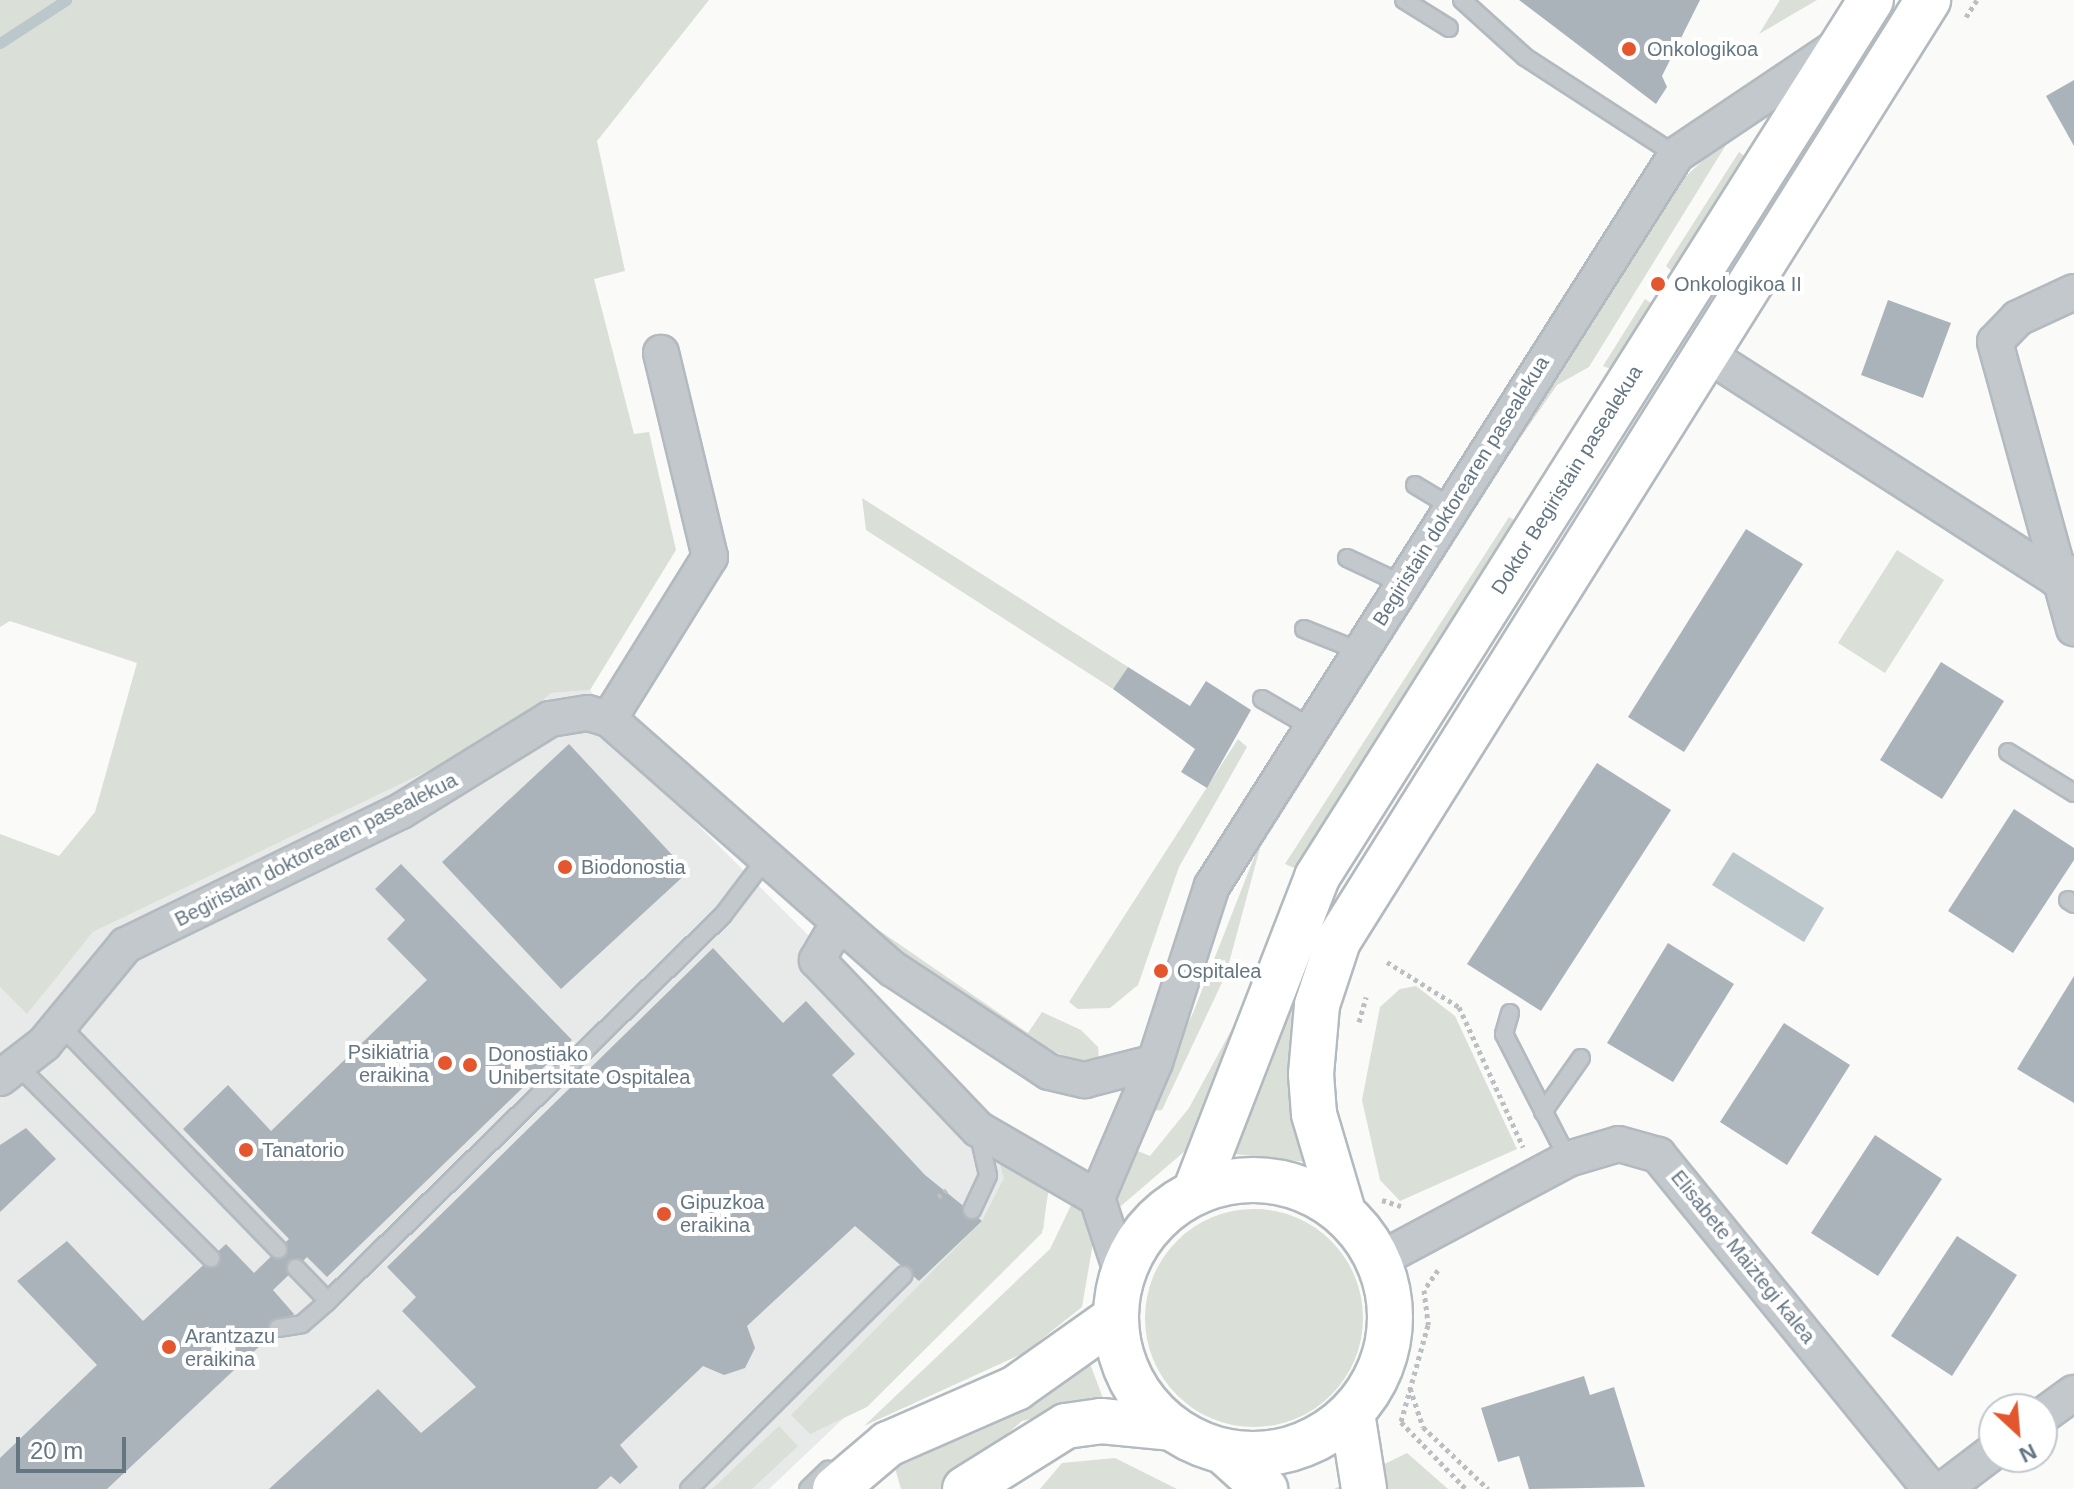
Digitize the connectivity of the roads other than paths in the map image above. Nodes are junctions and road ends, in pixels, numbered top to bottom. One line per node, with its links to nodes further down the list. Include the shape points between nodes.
1 (1404, 0): 5 (lane)
2 (1462, 0): 7 (lane, via 1525,57)
3 (1871, 0): 6 (main road, Begiristain doktorearen pasealekua)
4 (1928, 0): 10 (main road)
5 (1449, 28)
6 (1844, 42): 7 (street, Begiristain doktorearen pasealekua); 34 (main road, Doktor Begiristain pasealekua, via 1295,920)
7 (1676, 155): 12 (street, Begiristain doktorearen pasealekua)
8 (2074, 292): 14 (street, via 2018,318 1995,342)
9 (661, 353): 20 (street, via 710,557)
10 (1705, 353): 14 (street); 36 (main road, via 1338,941 1317,1005 1311,1074 1314,1114)
11 (1415, 485): 12 (lane)
12 (1450, 506): 15 (street, Begiristain doktorearen pasealekua)
13 (1347, 558): 15 (lane)
14 (2064, 576): 16 (street)
15 (1402, 584): 18 (street, Begiristain doktorearen pasealekua)
16 (2074, 628)
17 (1304, 629): 18 (lane)
18 (1359, 651): 21 (street, Begiristain doktorearen pasealekua)
19 (1262, 699): 21 (lane)
20 (609, 719): 24 (street); 27 (street, Begiristain doktorearen pasealekua, via 588,713 550,719 401,811 126,945)
21 (1312, 728): 29 (street, Begiristain doktorearen pasealekua, via 1212,886)
22 (2008, 752): 23 (lane)
23 (2074, 793)
24 (764, 861): 25 (street); 44 (lane, via 723,915)
25 (843, 918): 29 (street, via 1049,1072 1085,1080); 32 (street, via 817,960)
26 (1510, 1013): 31 (lane, via 1504,1034)
27 (60, 1025): 30 (street, Begiristain doktorearen pasealekua); 38 (lane)
28 (1581, 1058): 31 (lane)
29 (1155, 1062): 35 (street, Begiristain doktorearen pasealekua)
30 (10, 1072): 39 (lane)
31 (1543, 1112): 33 (lane)
32 (978, 1129): 35 (street); 37 (lane, via 988,1175)
33 (1568, 1159): 40 (street, Elisabete Maiztegi kalea); 57 (street, Elisabete Maiztegi kalea, via 1619,1144 1658,1155)
34 (1195, 1192): 36 (main road, via 1232,1181 1271,1181); 42 (main road, via 1150,1226)
35 (1097, 1198): 42 (street)
36 (1358, 1201): 40 (main road)
37 (972, 1210)
38 (278, 1249)
39 (211, 1258)
40 (1379, 1260): 47 (main road, via 1390,1300 1389,1341 1376,1379)
41 (296, 1268): 44 (lane)
42 (1122, 1274): 46 (main road)
43 (904, 1275): 53 (lane)
44 (328, 1301): 45 (lane, via 302,1324)
45 (278, 1328)
46 (1104, 1328): 48 (main road, via 1141,1398); 50 (main road, via 1016,1388)
47 (1352, 1413): 49 (main road, via 1293,1449); 56 (main road)
48 (1171, 1428): 49 (main road); 52 (main road, via 1101,1421 1066,1426)
49 (1223, 1451): 55 (main road)
50 (847, 1461): 54 (lane)
51 (1978, 1463): 58 (street)
52 (967, 1488)
53 (689, 1489)
54 (808, 1489)
55 (1265, 1489)
56 (1364, 1489)
57 (1930, 1489)
58 (1944, 1489)

